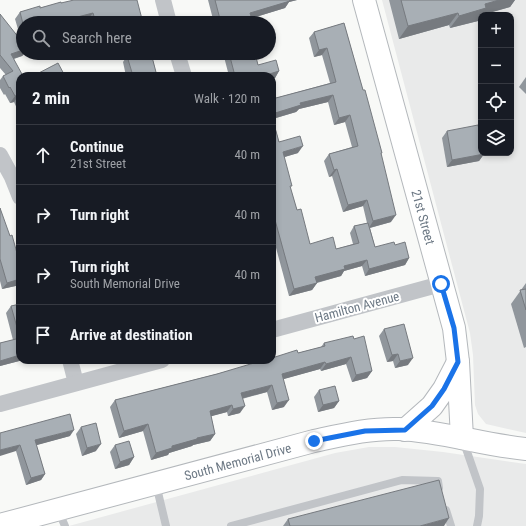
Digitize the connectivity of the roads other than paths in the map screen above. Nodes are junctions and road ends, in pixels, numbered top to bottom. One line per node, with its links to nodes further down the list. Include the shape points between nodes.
1 (163, 0): 3 (street)
2 (364, 0): 8 (main road, 21st Street)
3 (167, 16)
4 (179, 60): 5 (street)
5 (183, 72)
6 (0, 155): 7 (street)
7 (16, 187)
8 (441, 284): 9 (street, Hamilton Avenue); 10 (main road, 21st Street, via 454,328)
9 (276, 329)
10 (458, 362): 15 (main road, via 432,406); 16 (main road, 21st Street)
11 (71, 364): 13 (street)
12 (148, 364): 13 (street)
13 (76, 384): 14 (street)
14 (0, 404)
15 (405, 430): 16 (main road, South Memorial Drive); 18 (main road, South Memorial Drive, via 365,431 314,441)
16 (462, 438): 17 (main road, South Memorial Drive); 24 (lane, via 480,489)
17 (526, 449)
18 (156, 483): 19 (main road, South Memorial Drive); 21 (lane)
19 (61, 518): 20 (main road, South Memorial Drive)
20 (0, 525)
21 (166, 526)
22 (231, 526): 23 (lane, via 402,480 438,481)
23 (451, 526)
24 (477, 526)

